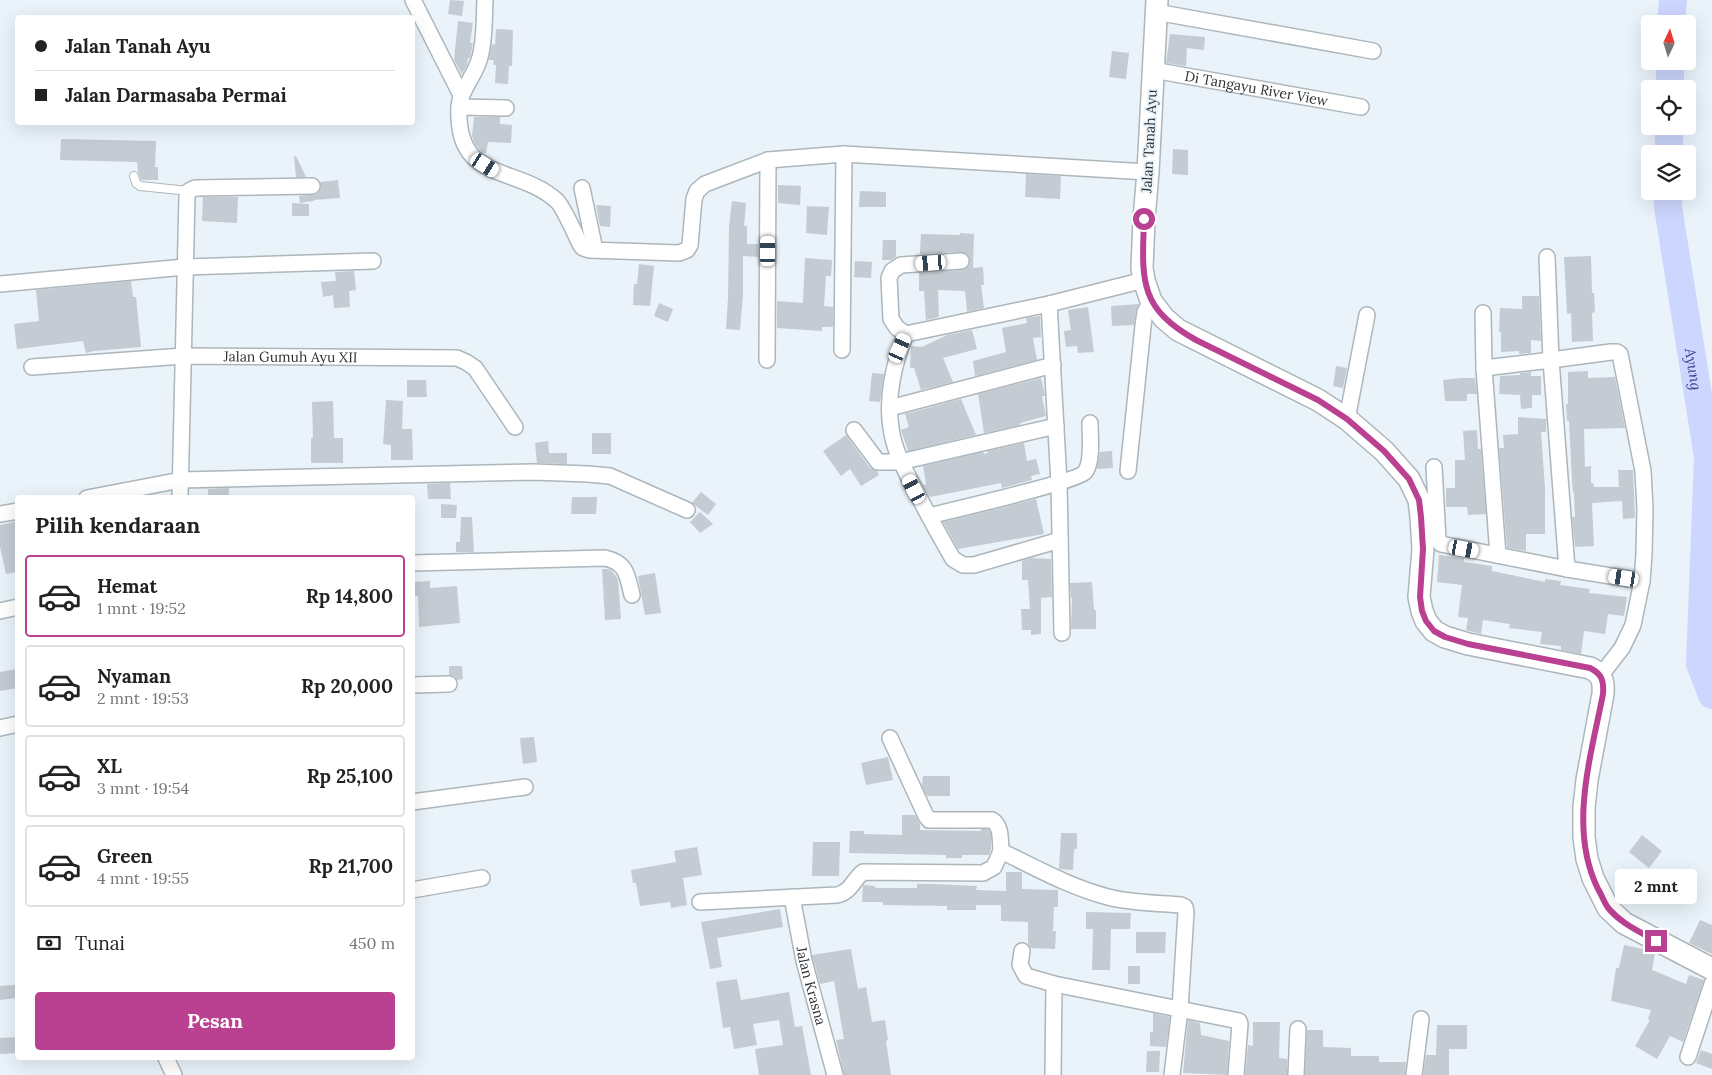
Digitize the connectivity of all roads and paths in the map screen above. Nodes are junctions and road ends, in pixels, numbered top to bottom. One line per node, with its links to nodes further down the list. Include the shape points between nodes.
1 (413, 0): 6 (street)
2 (485, 0): 6 (street, via 480,58)
3 (1156, 6): 4 (street); 5 (street, Jalan Tanah Ayu)
4 (1374, 52)
5 (1153, 70): 7 (street, Di Tangayu River View); 11 (street, Jalan Tanah Ayu)
6 (460, 101): 8 (street); 16 (street, via 461,132 466,149 494,171 524,181 559,202 583,248)
7 (1361, 107)
8 (506, 108)
9 (844, 154): 10 (street); 11 (street); 28 (street)
10 (768, 160): 16 (street, via 705,184 697,191 687,250 679,253); 30 (street)
11 (1148, 172): 21 (street, Jalan Tanah Ayu)
12 (134, 176): 15 (lane, via 140,186)
13 (312, 186): 15 (street)
14 (582, 188): 16 (street)
15 (189, 190): 20 (street)
16 (595, 250)
17 (1547, 257): 31 (street)
18 (373, 261): 20 (street)
19 (961, 261): 27 (street, via 901,266 892,270 889,278 891,319)
20 (185, 267): 22 (street); 29 (street)
21 (1144, 280): 23 (street, Jalan Tanah Ayu); 24 (street)
22 (0, 284)
23 (1151, 301): 36 (street, Jalan Tanah Ayu, via 1178,330 1318,400); 43 (street, via 1142,326)
24 (1049, 304): 27 (street); 32 (street)
25 (1483, 313): 34 (street)
26 (1367, 315): 36 (street)
27 (906, 334): 35 (street, via 894,372)
28 (842, 350)
29 (184, 356): 33 (street, Jalan Gumuh Ayu XII); 39 (street, Jalan Gumuh Ayu XII, via 457,358 475,368); 44 (street)
30 (767, 360)
31 (1551, 360): 34 (street); 55 (street); 56 (street, via 1611,352 1618,352 1621,357 1643,471)
32 (1052, 365): 35 (street); 38 (street)
33 (32, 368)
34 (1484, 368): 53 (street)
35 (890, 408): 41 (street, via 891,429)
36 (1347, 419): 63 (street, Jalan Tanah Ayu, via 1384,451 1409,479 1419,500 1423,549 1420,597 1426,621 1434,631 1468,644 1590,668)
37 (1090, 423): 45 (street, via 1089,460 1085,472)
38 (1056, 426): 41 (street); 45 (street)
39 (514, 427)
40 (854, 430): 41 (street, via 878,462)
41 (900, 462): 51 (street)
42 (1434, 467): 53 (street, via 1438,540 1446,546)
43 (1128, 471)
44 (181, 480): 46 (street); 47 (street); 48 (street, via 588,474 610,476)
45 (1059, 483): 51 (street); 52 (street)
46 (103, 495)
47 (180, 495)
48 (687, 510)
49 (15, 512): 50 (street)
50 (0, 514)
51 (929, 516): 52 (street, via 953,559 963,565)
52 (1060, 540): 60 (street)
53 (1498, 555): 55 (street)
54 (415, 563): 57 (street, via 605,558 622,564)
55 (1567, 569): 56 (street)
56 (1642, 581): 63 (street, via 1633,625)
57 (632, 594)
58 (15, 608): 59 (street)
59 (0, 611)
60 (1062, 632)
61 (449, 684): 62 (street)
62 (415, 685)
63 (1602, 685): 75 (street, via 1584,807 1584,837 1593,878 1608,908 1624,923)
64 (15, 725): 65 (street)
65 (0, 728)
66 (890, 738): 69 (street, via 927,818 932,821 992,820 998,826)
67 (525, 787): 68 (street)
68 (415, 802)
69 (1001, 851): 72 (street, via 994,867 983,873 863,872 843,893); 78 (street, via 1086,890 1109,897 1184,906)
70 (482, 878): 71 (street)
71 (415, 889)
72 (792, 897): 73 (street); 84 (street, Jalan Krasna, via 804,961)
73 (700, 902)
74 (1022, 951): 76 (street, via 1020,965 1026,976)
75 (1712, 969)
76 (1054, 984): 78 (street); 85 (street)
77 (1712, 984): 81 (street)
78 (1180, 1009): 86 (street); 87 (street, via 1239,1021)
79 (1421, 1019): 89 (street)
80 (1298, 1029): 88 (street)
81 (1688, 1057)
82 (167, 1060): 83 (street)
83 (174, 1075)
84 (835, 1075)
85 (1052, 1075)
86 (1172, 1075)
87 (1236, 1075)
88 (1296, 1075)
89 (1414, 1075)

